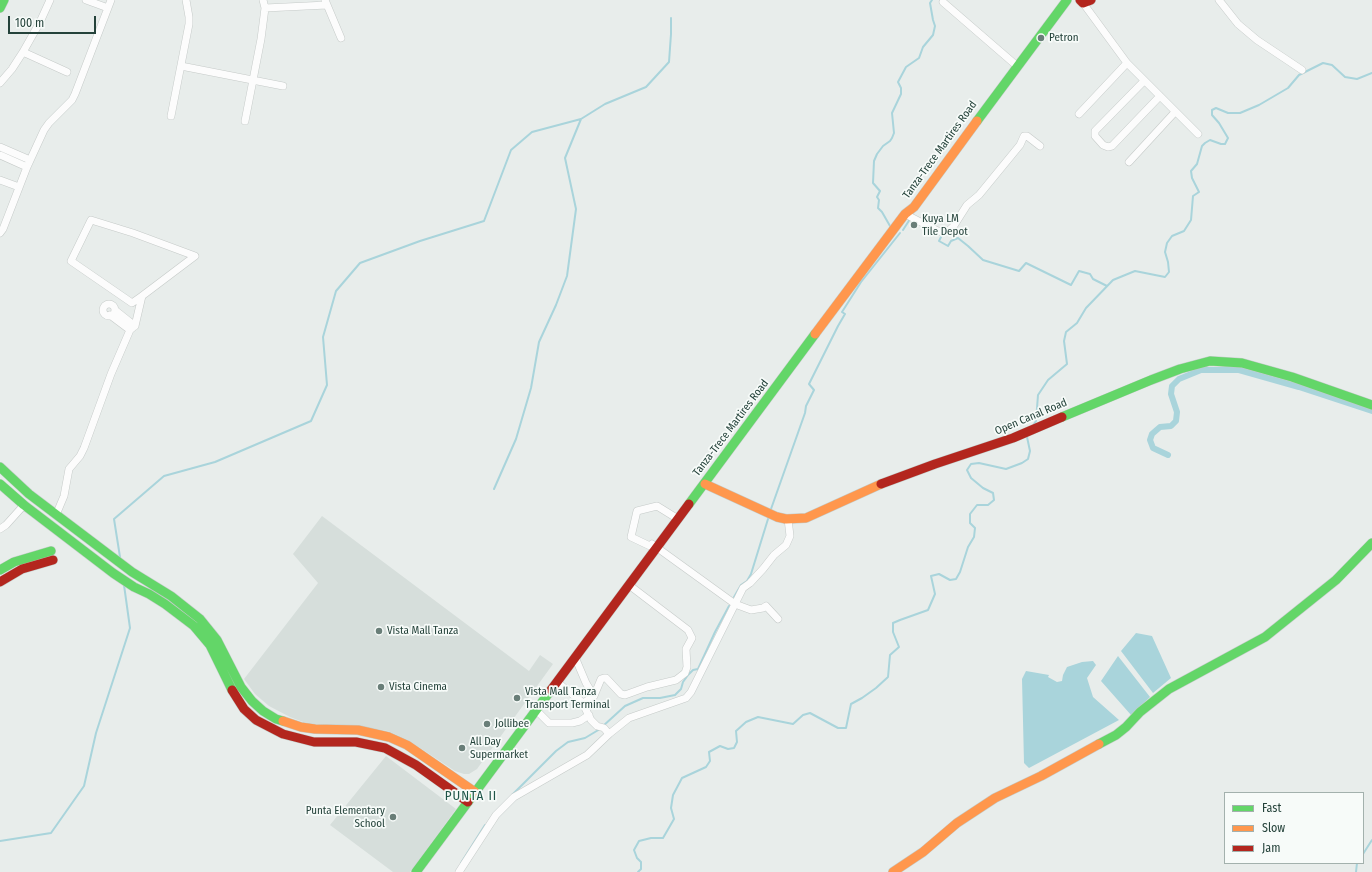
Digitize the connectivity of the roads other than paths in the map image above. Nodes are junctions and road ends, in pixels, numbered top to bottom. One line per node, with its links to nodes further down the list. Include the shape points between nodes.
1 (4, 0): 12 (main road)
2 (50, 0): 16 (street)
3 (86, 0): 13 (street)
4 (111, 0): 13 (street)
5 (186, 0): 18 (street, via 189,24)
6 (263, 0): 14 (street)
7 (1067, 0): 19 (main road, Tanza-Trece Martires Road)
8 (1218, 0): 20 (street, via 1238,24 1257,40)
9 (1084, 1): 17 (street)
10 (943, 2): 19 (street)
11 (326, 3): 14 (street); 15 (street)
12 (0, 8)
13 (108, 8): 35 (street, via 74,97 47,126)
14 (265, 8): 22 (street)
15 (341, 38)
16 (23, 52): 21 (street); 24 (street)
17 (1127, 63): 23 (street); 28 (street)
18 (181, 66): 22 (street); 29 (street)
19 (1017, 66): 40 (main road, Tanza-Trece Martires Road, via 914,208)
20 (1302, 70)
21 (67, 72)
22 (253, 80): 25 (street); 30 (street)
23 (1144, 80): 26 (street); 26 (street, via 1095,132 1095,136 1103,145 1112,146)
24 (0, 83)
25 (283, 86)
26 (1160, 96): 27 (street)
27 (1175, 112): 31 (street); 36 (street)
28 (1079, 114)
29 (172, 116)
30 (245, 121)
31 (1198, 134)
32 (1040, 146): 40 (street, via 1024,136 1020,145 967,205 948,231 938,231)
33 (0, 147): 35 (street)
34 (0, 155): 37 (street)
35 (30, 160): 37 (street)
36 (1129, 162)
37 (27, 167): 39 (street)
38 (0, 180): 39 (street)
39 (19, 187): 41 (street)
40 (903, 218): 48 (main road, Tanza-Trece Martires Road)
41 (0, 233)
42 (120, 295): 43 (street, via 132,303); 43 (street, via 71,261 91,220 195,256); 44 (street, via 113,310)
43 (142, 296): 44 (street)
44 (132, 328): 50 (street, via 111,374 84,448 70,469 64,496)
45 (1372, 405): 52 (main road, Open Canal Road, via 1292,377 1242,363 1210,361 1180,369 1013,438 868,489 806,518)
46 (0, 466): 50 (main road)
47 (0, 484): 49 (main road)
48 (704, 484): 51 (main road, Tanza-Trece Martires Road); 52 (main road, Open Canal Road)
49 (24, 505): 53 (street); 62 (main road, via 134,587 165,604 194,626 210,644)
50 (56, 515): 62 (main road, via 200,619 217,640)
51 (678, 519): 55 (main road, Tanza-Trece Martires Road); 55 (street, via 657,506 637,511 631,537 650,546 652,544)
52 (788, 519): 59 (street, via 790,536 786,545 743,588)
53 (0, 529)
54 (1372, 544): 73 (main road, via 1336,580 1266,637 1169,689 1116,735 995,798)
55 (656, 548): 58 (main road, Tanza-Trece Martires Road); 59 (street)
56 (0, 570): 57 (main road, via 36,555 52,555)
57 (0, 582)
58 (629, 585): 61 (main road, Tanza-Trece Martires Road); 64 (street, via 688,630 692,638 686,649 687,667 685,673 676,680 625,695 604,678 601,679)
59 (735, 604): 60 (street, via 751,610 766,606); 68 (street, via 686,698 629,718)
60 (778, 618)
61 (576, 657): 63 (main road, Tanza-Trece Martires Road); 64 (street)
62 (228, 672): 69 (main road, via 252,701 276,719 301,727 358,730 389,737 407,745); 70 (main road, via 233,693 244,709 270,728 314,742 356,742 385,748 416,765)
63 (556, 682): 65 (street); 66 (main road, Tanza-Trece Martires Road)
64 (594, 696): 65 (street)
65 (582, 704): 67 (street)
66 (536, 710): 67 (street, via 549,723 572,723); 69 (main road, Tanza-Trece Martires Road)
67 (589, 715): 68 (street, via 591,720)
68 (609, 734): 72 (street, via 587,755 514,797 496,815)
69 (475, 792): 70 (main road, Tanza-Trece Martires Road)
70 (468, 802): 71 (main road, Tanza-Trece Martires Road)
71 (416, 872)
72 (459, 872)
73 (893, 872)

